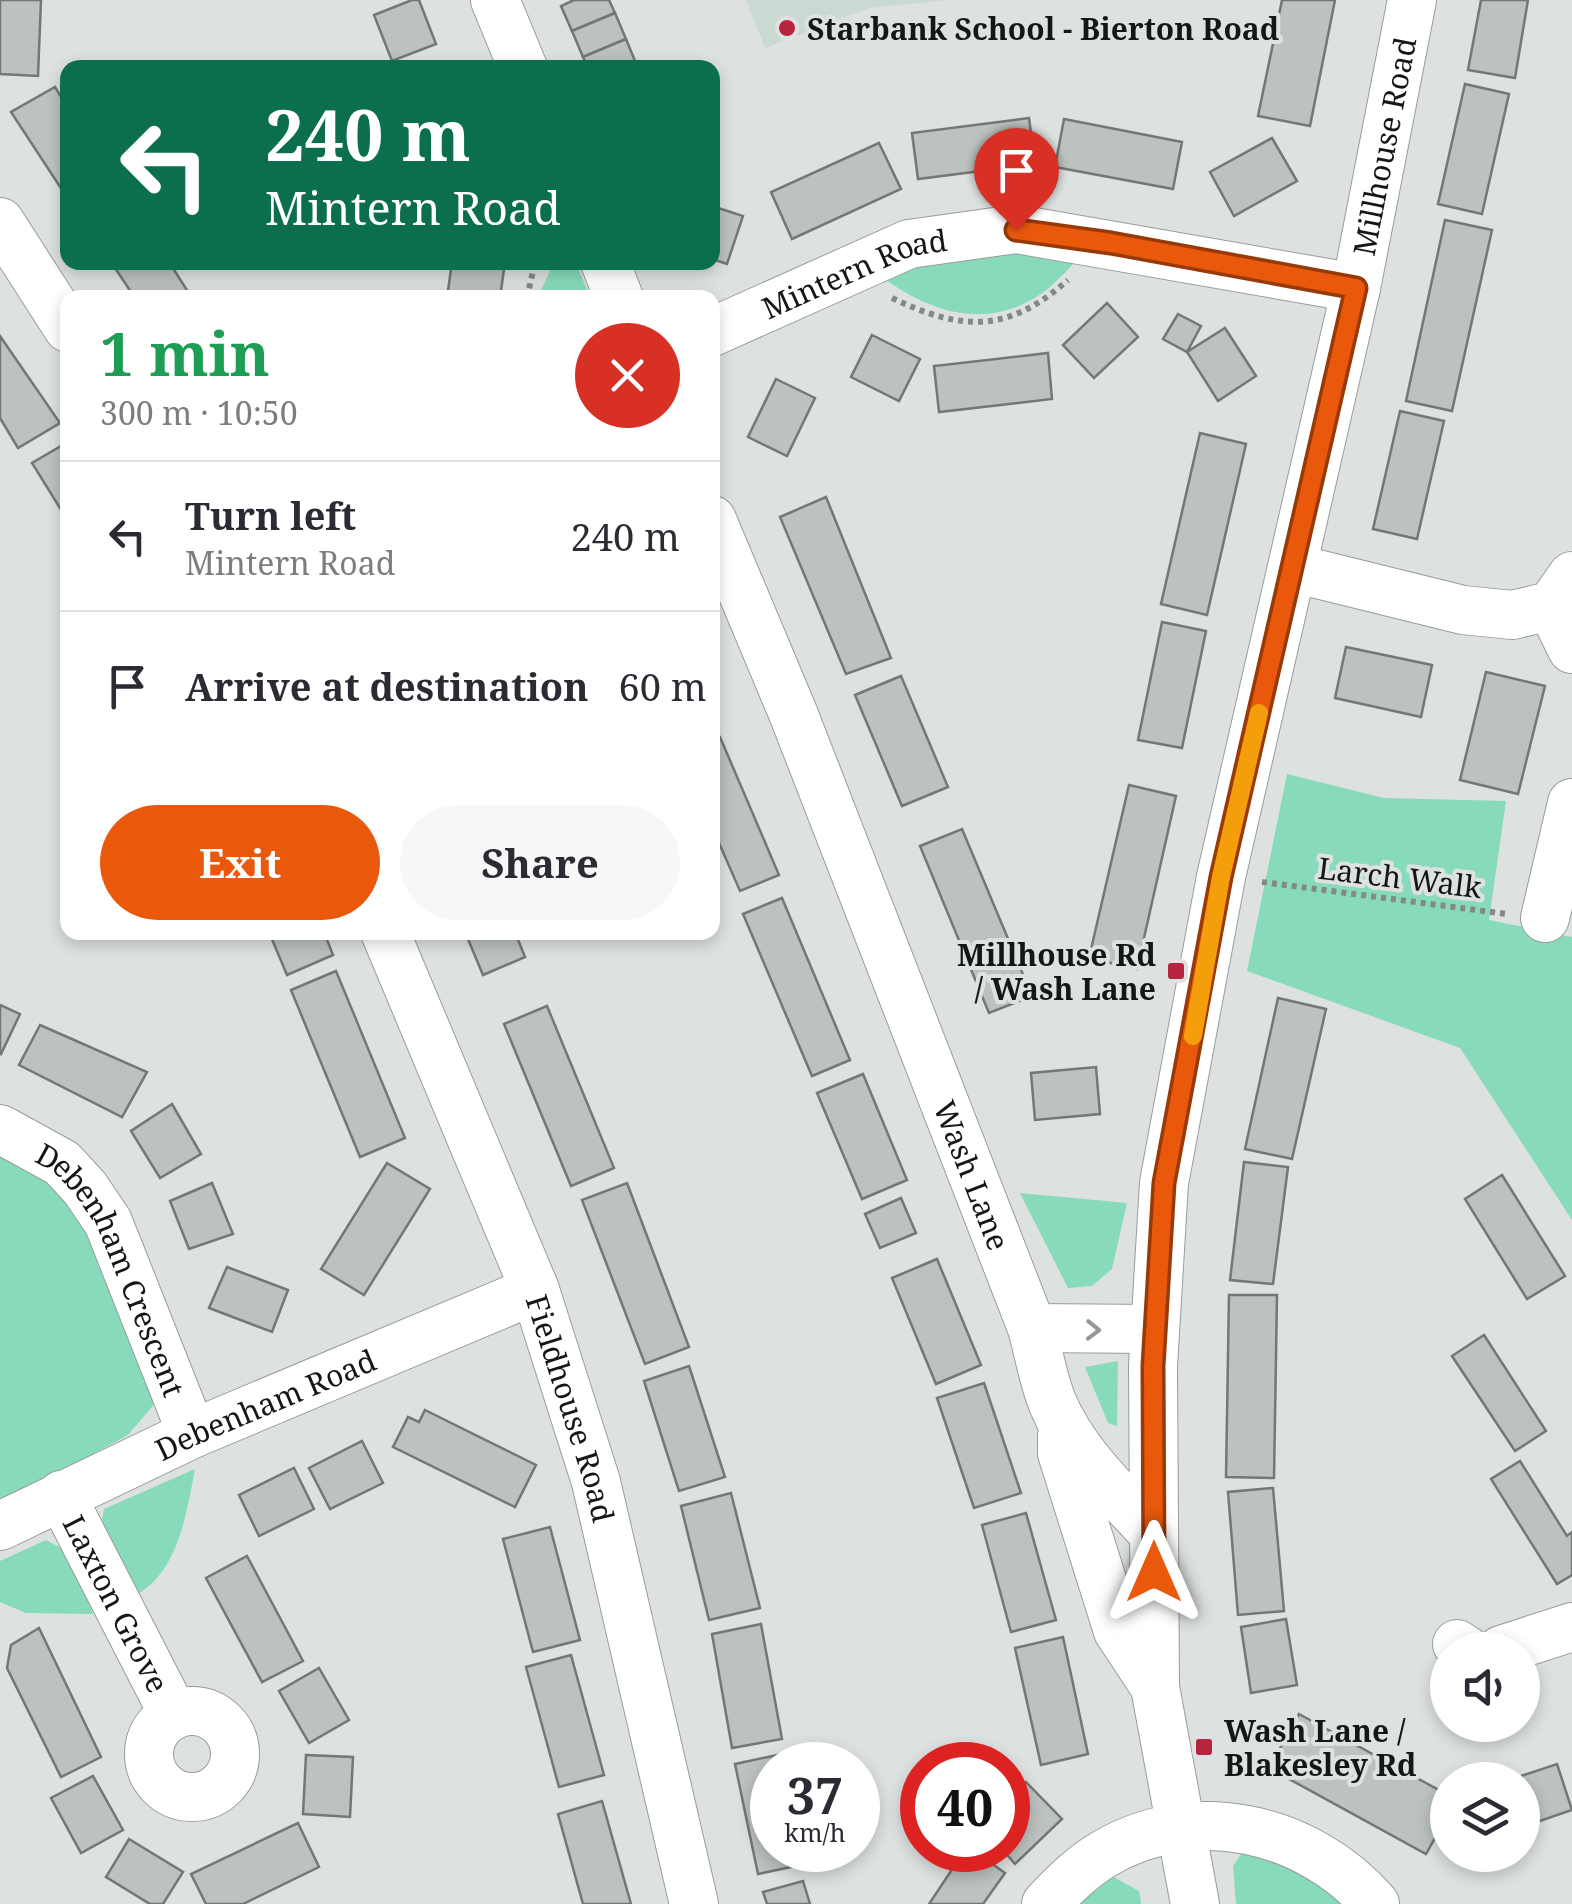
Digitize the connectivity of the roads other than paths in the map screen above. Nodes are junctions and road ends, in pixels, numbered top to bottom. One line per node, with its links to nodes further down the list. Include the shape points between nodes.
1 (494, 0): 3 (street)
2 (1412, 0): 5 (street, Millhouse Road)
3 (520, 60)
4 (0, 222): 6 (street)
5 (1356, 288): 7 (street, Mintern Road, via 1016,230 909,244); 9 (street, Millhouse Road)
6 (60, 316)
7 (720, 328)
8 (720, 539): 17 (street, Wash Lane)
9 (1293, 568): 10 (street, via 1463,610 1512,615); 18 (street, Millhouse Road, via 1221,877 1164,1183)
10 (1562, 591): 11 (street)
11 (1572, 648)
12 (1572, 803): 13 (street)
13 (1545, 918)
14 (388, 940): 16 (street, Fieldhouse Road)
15 (0, 1129): 20 (street, Debenham Crescent, via 62,1162 108,1222)
16 (535, 1290): 20 (street, Debenham Road); 29 (street, Fieldhouse Road, via 596,1482)
17 (1032, 1328): 18 (street, one-way to 18); 19 (street, Wash Lane)
18 (1154, 1329): 23 (street, Millhouse Road)
19 (1062, 1424): 23 (street, Wash Lane); 26 (street, via 1062,1452 1118,1631)
20 (192, 1434): 21 (street, Debenham Road)
21 (61, 1496): 22 (street, Debenham Road); 27 (street, Laxton Grove)
22 (0, 1526)
23 (1153, 1533): 26 (street)
24 (1572, 1627): 25 (street)
25 (1540, 1634)
26 (1155, 1687): 28 (street)
27 (174, 1714)
28 (1182, 1827): 30 (street, via 1105,1853); 31 (street); 32 (street, via 1229,1826 1274,1835 1316,1853)
29 (694, 1904)
30 (1046, 1904)
31 (1195, 1904)
32 (1375, 1904)

